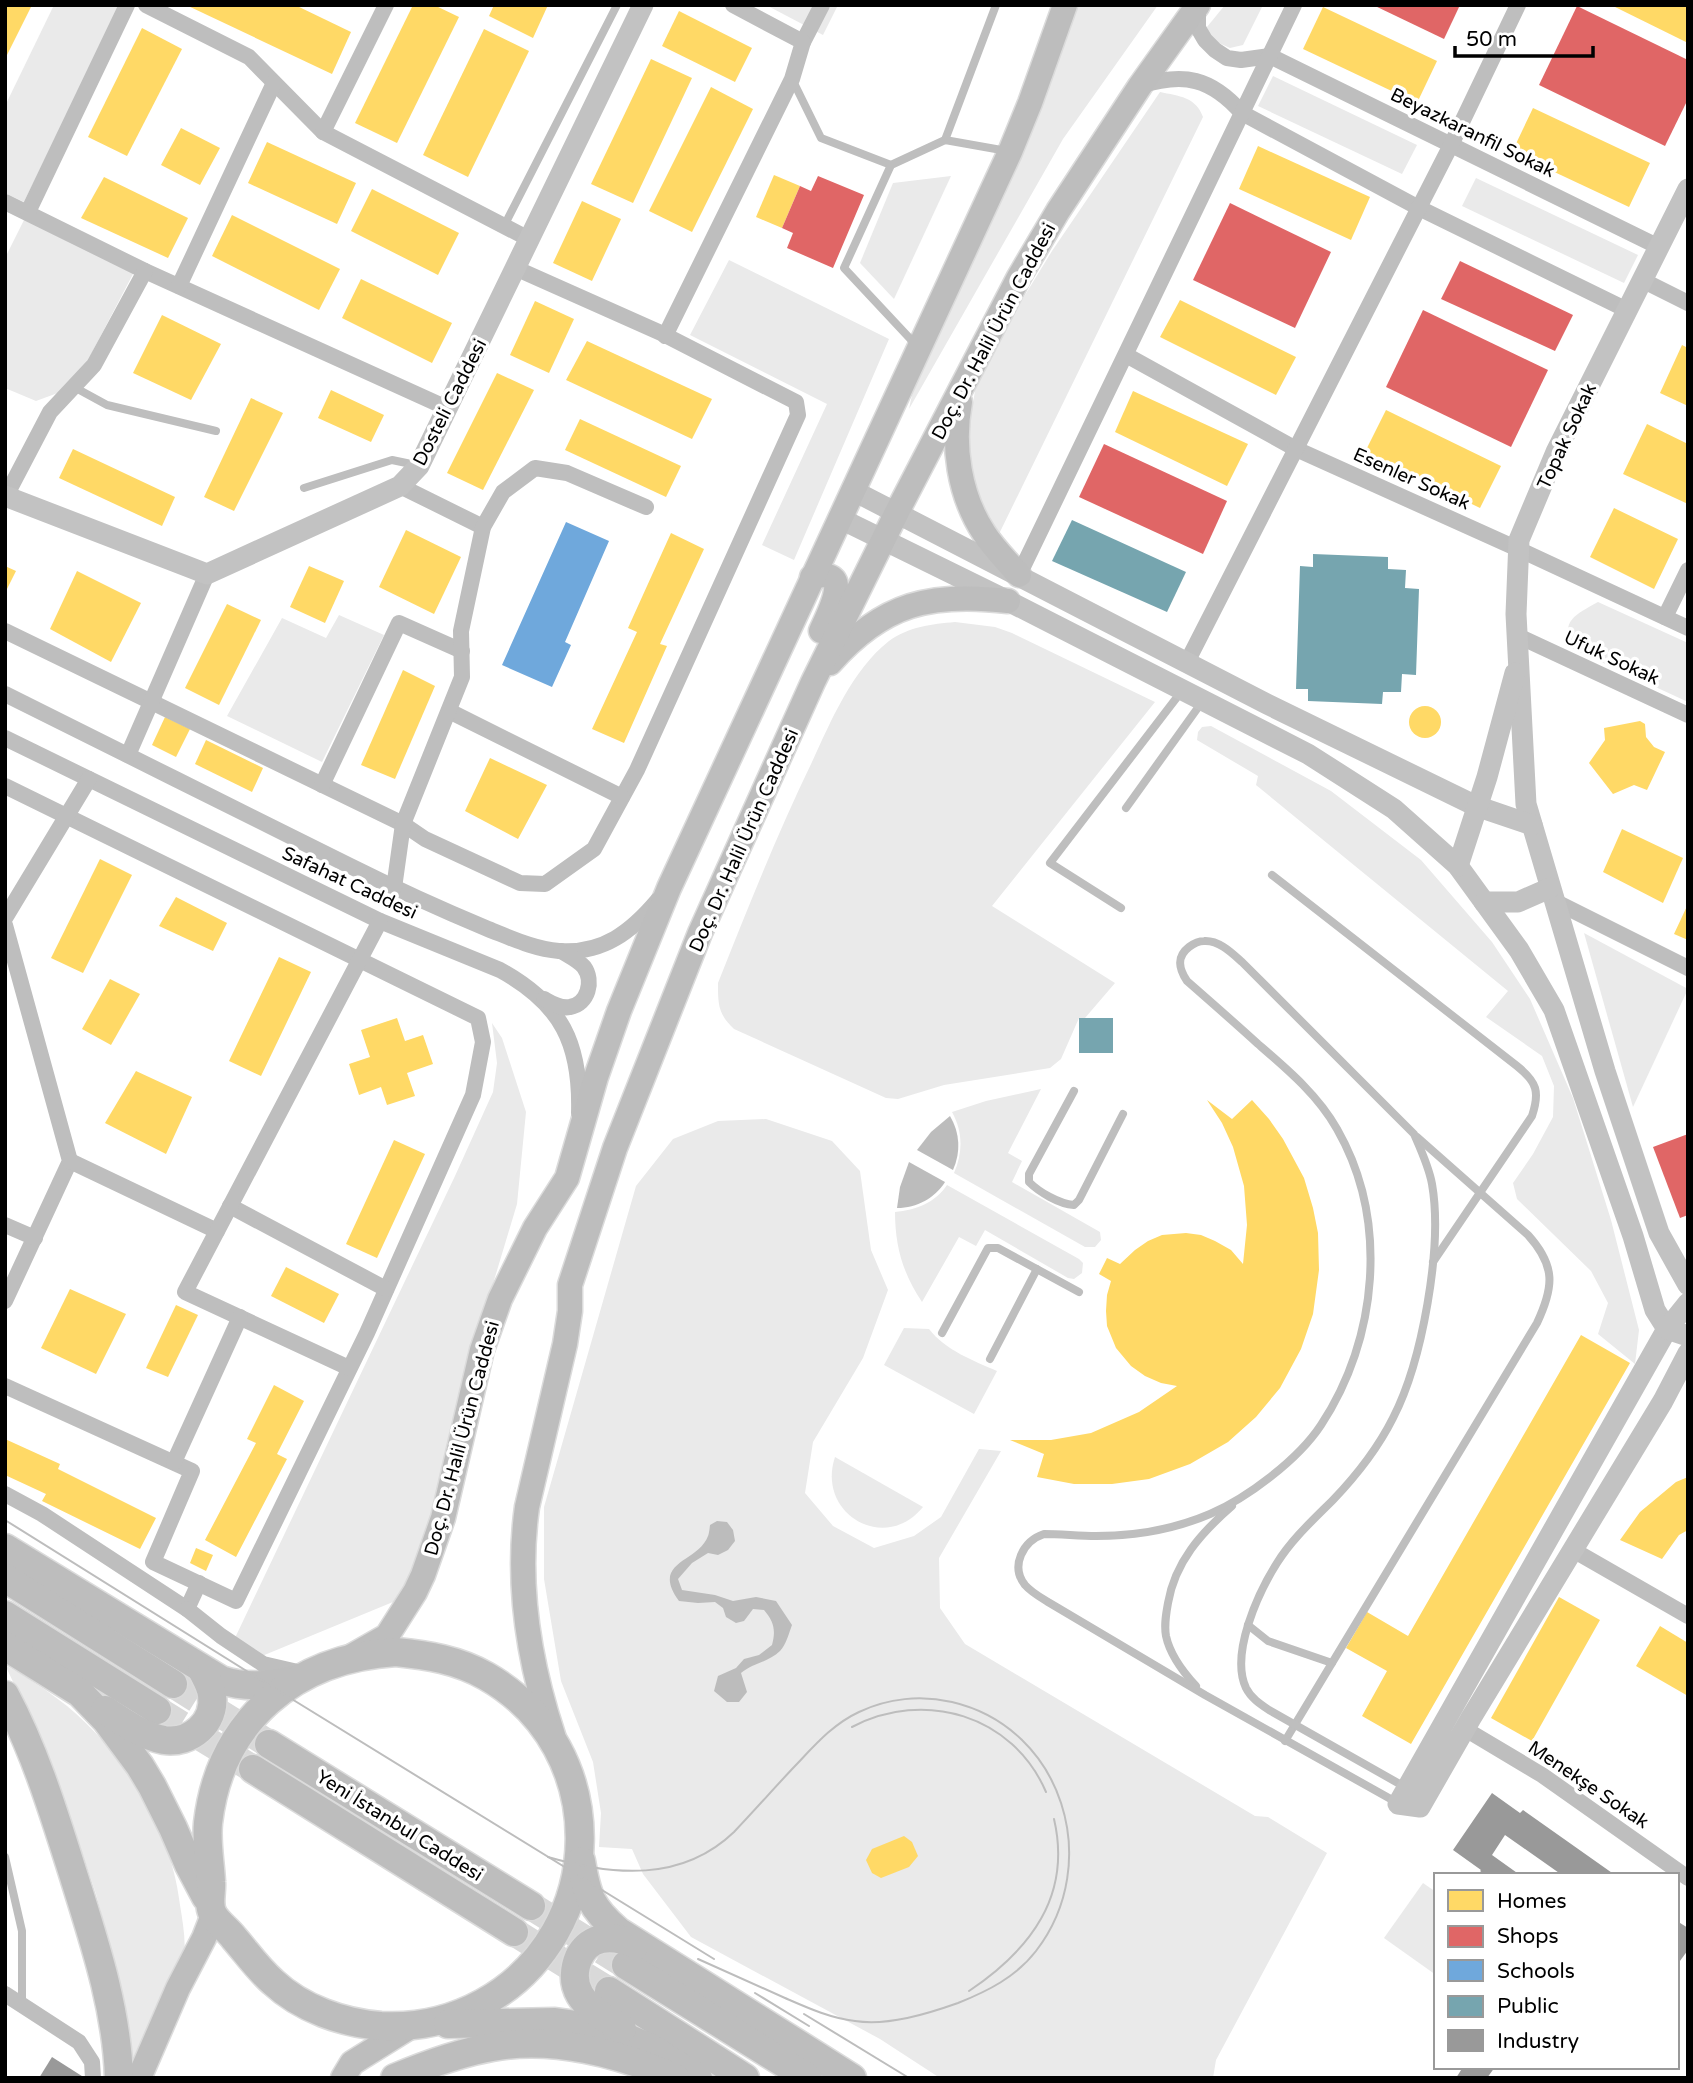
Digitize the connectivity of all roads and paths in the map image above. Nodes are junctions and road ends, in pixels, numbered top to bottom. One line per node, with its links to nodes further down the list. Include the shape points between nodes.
1 (127, 5): 27 (street)
2 (147, 5): 16 (street, via 249,57)
3 (386, 5): 19 (street)
4 (617, 5): 28 (lane)
5 (643, 5): 29 (street, Dosteli Caddesi)
6 (733, 5): 13 (street)
7 (822, 5): 13 (street)
8 (996, 5): 20 (lane)
9 (1065, 5): 22 (main road, Doç. Dr. Halil Ürün Caddesi)
10 (1198, 5): 14 (street, via 1198,28 1215,50 1241,60); 17 (main road, Doç. Dr. Halil Ürün Caddesi)
11 (1294, 5): 14 (street)
12 (1518, 5): 21 (street)
13 (803, 42): 15 (street)
14 (1270, 56): 18 (street); 21 (street, Beyazkaranfil Sokak)
15 (792, 79): 23 (lane, via 821,138); 37 (street)
16 (274, 83): 19 (street); 34 (street)
17 (1140, 86): 18 (street, via 1161,79 1200,82 1231,100); 40 (main road, Doç. Dr. Halil Ürün Caddesi, via 1058,211)
18 (1242, 113): 26 (street); 39 (street)
19 (323, 132): 28 (street)
20 (946, 139): 22 (lane); 23 (lane)
21 (1451, 145): 26 (street); 30 (street, Beyazkaranfil Sokak)
22 (1010, 152): 38 (main road, Doç. Dr. Halil Ürün Caddesi)
23 (891, 165): 38 (lane, via 844,268)
24 (1688, 189): 30 (street, Topak Sokak)
25 (5, 201): 27 (street)
26 (1419, 208): 36 (street); 44 (street)
27 (28, 212): 32 (street)
28 (504, 226): 29 (street)
29 (529, 239): 31 (street, Dosteli Caddesi)
30 (1659, 247): 33 (street, Topak Sokak)
31 (515, 268): 37 (street); 42 (street, Dosteli Caddesi)
32 (145, 271): 34 (street); 41 (street, via 93,365)
33 (1642, 280): 35 (street); 36 (street, Topak Sokak)
34 (178, 286): 42 (street)
35 (1688, 303)
36 (1627, 310): 55 (street, Topak Sokak, via 1556,452)
37 (665, 336): 80 (street, via 796,402 798,415)
38 (918, 348): 48 (main road, Doç. Dr. Halil Ürün Caddesi)
39 (1126, 355): 44 (street, Esenler Sokak); 58 (street)
40 (964, 381): 51 (main road, Doç. Dr. Halil Ürün Caddesi); 58 (main road, via 956,422 961,478 982,531)
41 (74, 387): 43 (lane, via 107,405); 49 (street, via 50,412)
42 (447, 408): 45 (street, Dosteli Caddesi)
43 (216, 431)
44 (1296, 449): 55 (street, Esenler Sokak); 67 (street)
45 (419, 466): 46 (street, Dosteli Caddesi); 47 (lane, via 391,460)
46 (400, 486): 53 (street); 57 (street, Dosteli Caddesi)
47 (304, 488)
48 (852, 490): 51 (street); 52 (main road, Doç. Dr. Halil Ürün Caddesi)
49 (6, 496): 57 (street)
50 (646, 507): 53 (street, via 567,472 535,468 503,492)
51 (897, 512): 54 (main road, Doç. Dr. Halil Ürün Caddesi); 58 (street)
52 (839, 518): 54 (street); 59 (main road, Doç. Dr. Halil Ürün Caddesi)
53 (483, 527): 65 (street, via 461,631)
54 (884, 539): 60 (street); 68 (main road, Doç. Dr. Halil Ürün Caddesi)
55 (1518, 549): 61 (street, Esenler Sokak); 64 (street, Topak Sokak)
56 (1688, 570): 61 (street)
57 (207, 574): 72 (street)
58 (1019, 575): 67 (street)
59 (812, 577): 68 (main road, via 829,576 837,588 812,654); 89 (main road, Doç. Dr. Halil Ürün Caddesi)
60 (1008, 601): 68 (main road, via 954,597 900,610 854,638); 69 (street)
61 (1665, 617): 62 (street, Esenler Sokak)
62 (1688, 628)
63 (5, 631): 72 (street)
64 (1518, 636): 66 (street, Topak Sokak); 74 (street, Ufuk Sokak)
65 (462, 651): 73 (street, via 462,677); 78 (street, via 399,623)
66 (1519, 659): 81 (street); 85 (street, Topak Sokak, via 1526,804)
67 (1186, 664): 81 (street)
68 (813, 682): 152 (main road, Doç. Dr. Halil Ürün Caddesi, via 700,933 615,1148 570,1285 565,1344 527,1507 523,1550 523,1595 535,1674)
69 (1182, 689): 71 (street); 92 (lane, via 1050,863)
70 (5, 694): 76 (street, Safahat Caddesi)
71 (1204, 700): 82 (lane); 86 (street, via 1308,754 1394,809)
72 (152, 702): 76 (street); 78 (street)
73 (449, 711): 80 (street); 84 (street)
74 (1688, 715)
75 (5, 738): 77 (street, Safahat Caddesi)
76 (128, 755): 88 (street, Safahat Caddesi)
77 (89, 779): 83 (street); 94 (street, Safahat Caddesi)
78 (322, 785): 84 (street)
79 (5, 786): 83 (street)
80 (622, 797): 84 (street, via 594,849 545,884 520,883 425,839)
81 (1476, 806): 85 (street); 86 (street)
82 (1126, 808)
83 (68, 816): 93 (street); 97 (street)
84 (404, 824): 88 (street)
85 (1532, 825): 90 (street, Topak Sokak)
86 (1458, 866): 91 (street)
87 (1272, 875): 105 (lane, via 1530,1077 1536,1089 1532,1116)
88 (394, 888): 96 (street, Safahat Caddesi, via 512,939)
89 (669, 888): 96 (street, Safahat Caddesi, via 622,935 601,946); 103 (main road, Doç. Dr. Halil Ürün Caddesi, via 619,1011)
90 (1552, 895): 91 (street); 98 (street); 111 (street, Topak Sokak, via 1659,1233)
91 (1484, 902): 118 (street, via 1555,1010 1655,1310)
92 (1121, 908)
93 (5, 918)
94 (380, 921): 97 (street); 99 (street, Safahat Caddesi, via 500,970)
95 (5, 925): 104 (street)
96 (560, 951): 99 (street, via 584,968 590,980 588,992 569,1008 558,1007)
97 (360, 961): 106 (street); 113 (street, via 478,1018 483,1042 473,1095)
98 (1688, 968)
99 (533, 991): 103 (street, Safahat Caddesi, via 567,1032 575,1055)
100 (1074, 1091): 101 (lane, via 1029,1174 1034,1187 1067,1205 1079,1200)
101 (1123, 1114)
102 (1414, 1134): 105 (lane); 110 (lane, via 1432,1184); 128 (lane, via 1228,950 1205,940 1184,951 1179,959 1187,981 1291,1072 1323,1107 1349,1151 1369,1226 1368,1302 1343,1387 1303,1446)
103 (579, 1137): 139 (main road, Doç. Dr. Halil Ürün Caddesi, via 567,1178 535,1228 500,1299 482,1350 443,1518 423,1575 387,1636)
104 (70, 1161): 108 (street); 109 (street)
105 (1480, 1193): 110 (lane); 140 (lane, via 1542,1250 1549,1268 1545,1305)
106 (230, 1206): 108 (street); 113 (street)
107 (5, 1225): 109 (street)
108 (217, 1231): 117 (street, via 185,1292)
109 (35, 1238): 115 (street)
110 (1433, 1262): 137 (lane, via 1415,1361 1393,1420 1359,1470 1277,1563)
111 (1684, 1268)
112 (1037, 1269): 114 (lane); 119 (lane, via 998,1248 988,1248); 122 (lane)
113 (386, 1289): 123 (street)
114 (1079, 1292)
115 (5, 1301)
116 (1688, 1303): 118 (street)
117 (240, 1317): 123 (street); 127 (street)
118 (1667, 1329): 120 (street); 154 (street)
119 (942, 1333)
120 (1688, 1336)
121 (1688, 1353): 126 (street)
122 (990, 1359)
123 (349, 1368): 133 (street, via 236,1601)
124 (5, 1386): 127 (street)
125 (1688, 1393): 126 (street)
126 (1663, 1401): 131 (street)
127 (174, 1462): 133 (street, via 192,1471 153,1562)
128 (1247, 1493): 146 (lane, via 1188,1552 1176,1573 1165,1616 1170,1649 1186,1676); 146 (lane, via 1212,1513 1167,1528 1114,1536 1044,1534 1026,1545 1018,1565 1023,1583 1038,1595)
129 (5, 1494): 134 (street)
130 (5, 1548): 141 (highway)
131 (1573, 1550): 136 (street); 149 (street)
132 (5, 1578): 143 (highway)
133 (199, 1583): 134 (street)
134 (187, 1609): 142 (street, via 263,1664)
135 (5, 1615): 147 (highway)
136 (1688, 1616)
137 (1248, 1625): 140 (lane, via 1268,1641); 148 (lane, via 1242,1658 1247,1691)
138 (5, 1646): 144 (highway)
139 (349, 1658): 142 (highway); 152 (highway, via 396,1652 464,1666 524,1704)
140 (1332, 1663): 148 (lane)
141 (202, 1670): 142 (highway, via 248,1686); 144 (highway, via 212,1704 205,1724 189,1738 156,1738)
142 (302, 1676): 159 (highway, via 257,1712 222,1766 207,1826)
143 (173, 1684)
144 (80, 1693): 159 (highway, via 140,1766)
145 (5, 1695): 169 (highway, via 37,1768 95,1945 111,2013)
146 (1205, 1695): 150 (lane)
147 (157, 1710)
148 (1294, 1725): 150 (lane); 154 (lane)
149 (1465, 1729): 154 (street, via 1420,1807); 157 (street, Menekşe Sokak, via 1542,1775)
150 (1286, 1741): 154 (lane)
151 (269, 1744): 158 (highway, Yeni İstanbul Caddesi)
152 (558, 1750): 155 (highway, via 576,1797)
153 (253, 1769): 160 (highway, Yeni İstanbul Caddesi)
154 (1403, 1796)
155 (580, 1856): 161 (highway, via 595,1909 618,1931); 165 (highway, via 568,1906 531,1966 473,2009)
156 (5, 1857): 164 (lane, via 22,1931)
157 (1688, 1878)
158 (531, 1906)
159 (211, 1909): 165 (highway, via 253,1963 303,2004 364,2025); 170 (main road, via 204,1938)
160 (514, 1932)
161 (632, 1955): 166 (highway, via 612,1938 593,1942 575,1967 575,1985 596,2012); 175 (highway); 176 (highway)
162 (608, 1991): 174 (highway)
163 (5, 1994): 164 (street)
164 (22, 2005): 168 (street, via 79,2042 92,2062)
165 (421, 2024): 166 (highway, via 555,2022 609,2032); 167 (main road)
166 (651, 2048): 173 (highway)
167 (350, 2067)
168 (93, 2078)
169 (119, 2078)
170 (139, 2078)
171 (395, 2078): 172 (highway, via 464,2053 522,2044 612,2054)
172 (676, 2078)
173 (698, 2078)
174 (745, 2078)
175 (808, 2078)
176 (852, 2078)

